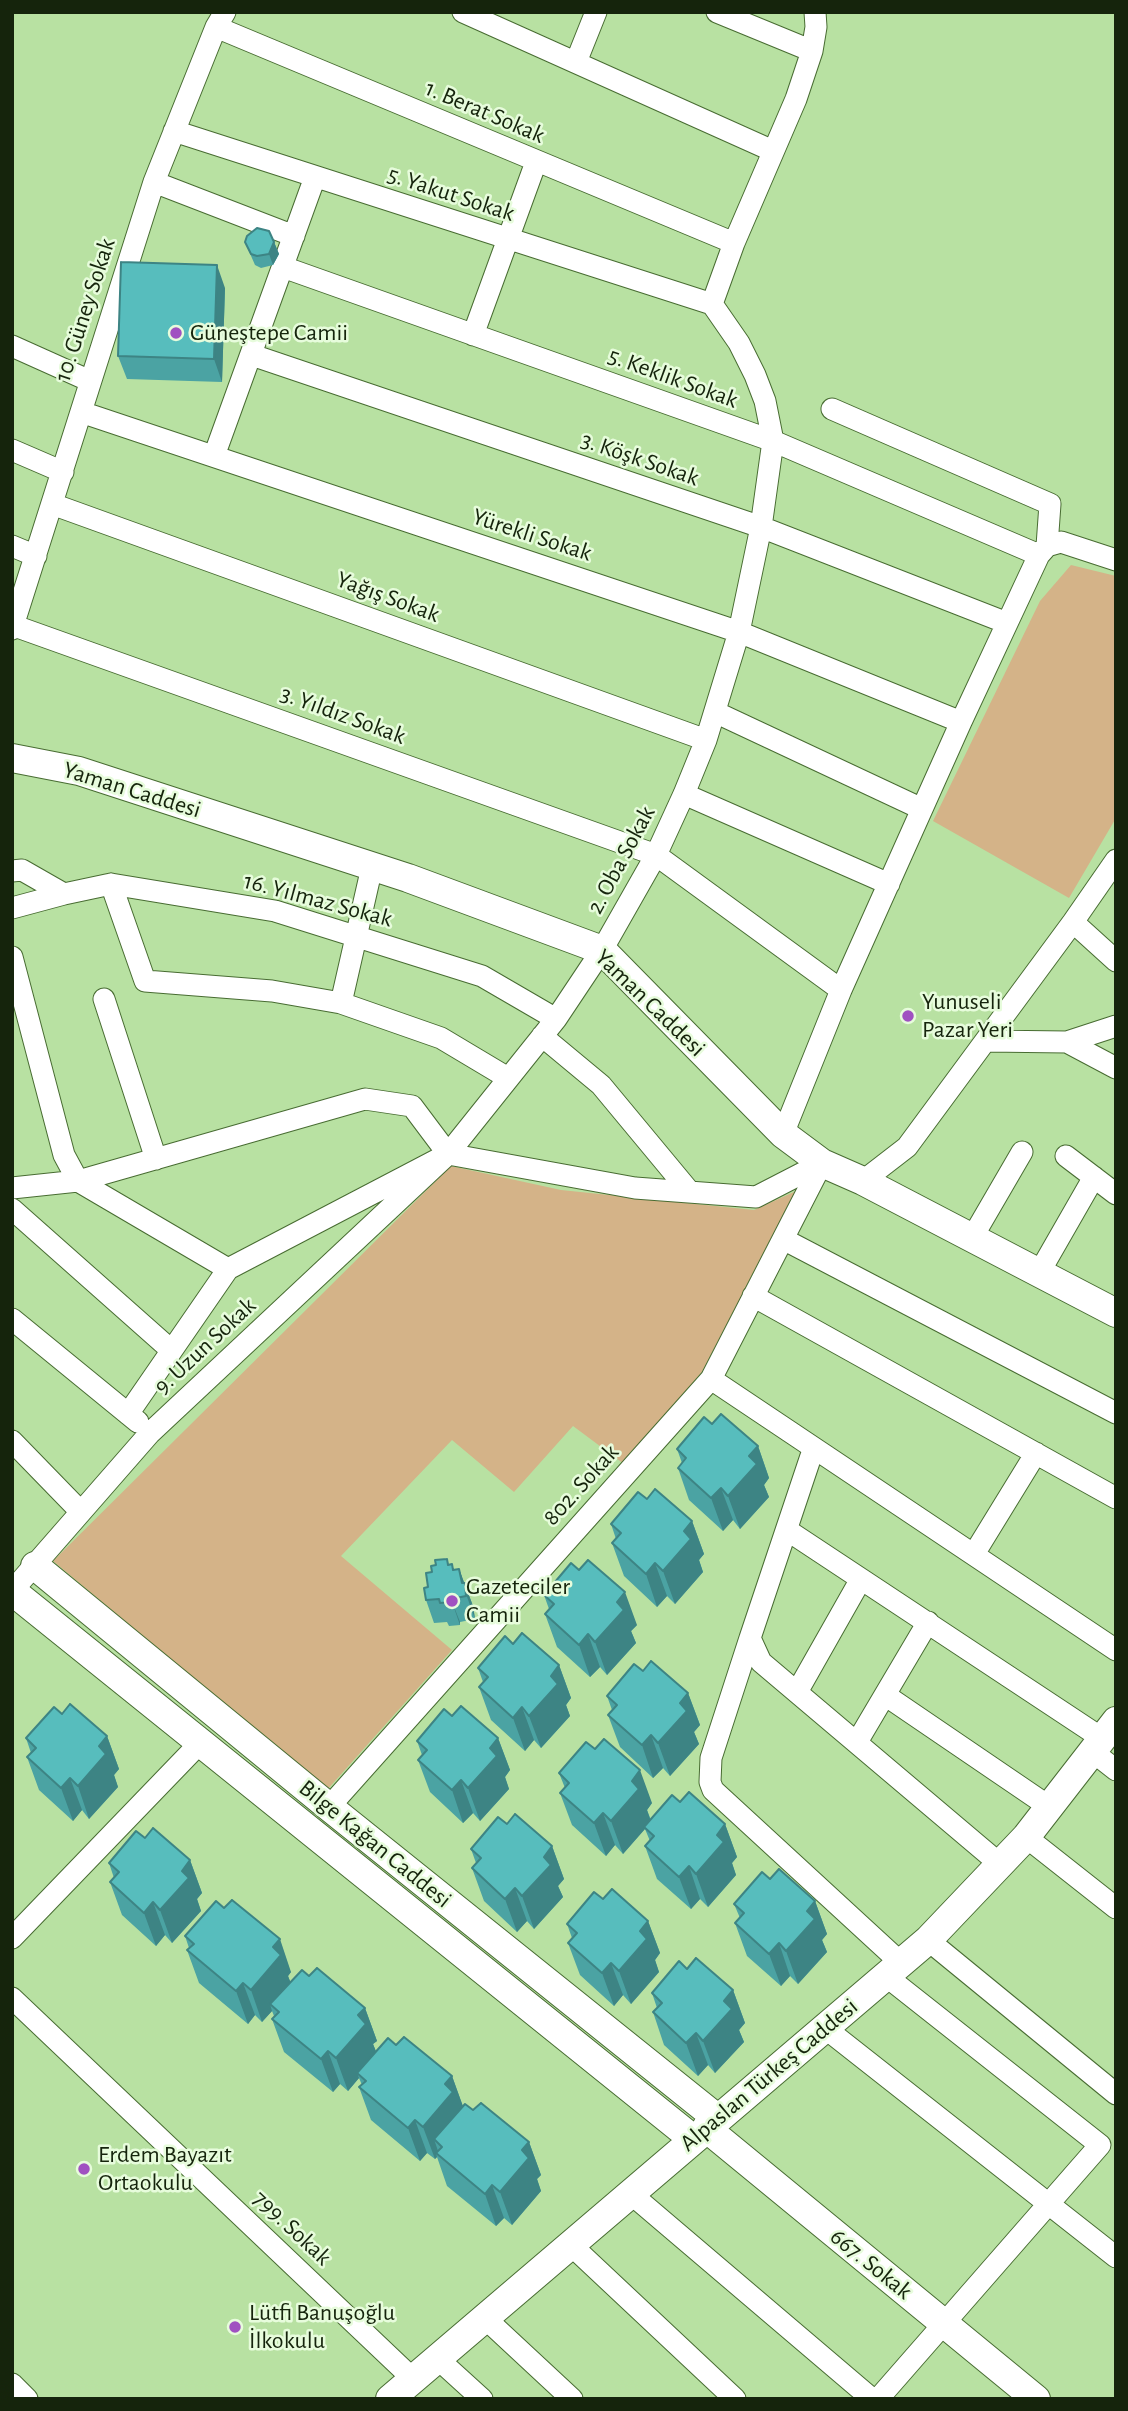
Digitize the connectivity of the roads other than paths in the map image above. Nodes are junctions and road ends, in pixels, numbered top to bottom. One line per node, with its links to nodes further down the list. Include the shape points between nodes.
1 (463, 12): 7 (street)
2 (596, 12): 7 (street)
3 (718, 12): 6 (street)
4 (815, 12): 6 (street)
5 (220, 20): 8 (street, 10. Güney Sokak); 10 (street, 1. Berat Sokak)
6 (812, 51): 9 (street)
7 (576, 62): 9 (street)
8 (174, 131): 11 (street, 5. Yakut Sokak); 12 (street, 10. Güney Sokak)
9 (774, 151): 15 (street)
10 (536, 162): 14 (street); 15 (street, 1. Berat Sokak)
11 (315, 177): 13 (street); 14 (street, 5. Yakut Sokak)
12 (153, 182): 13 (street); 21 (street, 10. Güney Sokak)
13 (294, 236): 16 (street)
14 (507, 240): 17 (street, 5. Yakut Sokak); 18 (street)
15 (734, 243): 17 (street)
16 (283, 267): 18 (street, 5. Keklik Sokak); 20 (street)
17 (712, 304): 24 (street, 2. Oba Sokak, via 755,375)
18 (473, 335): 24 (street, 5. Keklik Sokak)
19 (12, 346): 21 (street)
20 (252, 355): 26 (street); 29 (street, 3. Köşk Sokak)
21 (90, 381): 23 (street, 10. Güney Sokak)
22 (832, 409): 31 (street, via 1051,504)
23 (80, 412): 26 (street, Yürekli Sokak); 27 (street, 10. Güney Sokak)
24 (773, 441): 29 (street, 2. Oba Sokak); 31 (street, 5. Keklik Sokak)
25 (12, 450): 27 (street)
26 (214, 456): 36 (street, Yürekli Sokak)
27 (62, 472): 28 (street, 10. Güney Sokak)
28 (52, 504): 32 (street, 10. Güney Sokak); 39 (street, Yağış Sokak)
29 (761, 527): 34 (street, 3. Köşk Sokak); 36 (street, 2. Oba Sokak)
30 (12, 546): 32 (street)
31 (1043, 550): 33 (street, 5. Keklik Sokak, via 1061,542); 34 (street)
32 (36, 555): 35 (street, 10. Güney Sokak)
33 (1116, 560)
34 (1007, 623): 38 (street)
35 (13, 627): 43 (street, 3. Yıldız Sokak)
36 (739, 632): 37 (street, 2. Oba Sokak); 38 (street, Yürekli Sokak)
37 (715, 712): 39 (street, 2. Oba Sokak); 42 (street)
38 (961, 722): 42 (street)
39 (706, 740): 41 (street, 2. Oba Sokak)
40 (12, 758): 45 (main road, Yaman Caddesi, via 79,771)
41 (684, 794): 43 (street, 2. Oba Sokak); 48 (street)
42 (922, 809): 48 (street)
43 (656, 855): 53 (street, 2. Oba Sokak); 56 (street, 3. Yıldız Sokak)
44 (1116, 860): 51 (street)
45 (372, 867): 52 (street); 53 (main road, Yaman Caddesi)
46 (12, 871): 49 (street, via 22,870)
47 (111, 884): 49 (street, 16. Yılmaz Sokak); 52 (street, 16. Yılmaz Sokak, via 275,911); 58 (street, via 145,981 272,991)
48 (889, 884): 56 (street)
49 (64, 894): 50 (street, 16. Yılmaz Sokak)
50 (12, 908)
51 (1073, 922): 55 (street); 62 (street)
52 (357, 936): 58 (street); 59 (street, 16. Yılmaz Sokak, via 482,976)
53 (602, 950): 59 (street, 2. Oba Sokak); 66 (main road, Yaman Caddesi)
54 (12, 957): 73 (street, via 64,1155)
55 (1116, 961)
56 (841, 990): 66 (street)
57 (104, 999): 70 (street)
58 (341, 1003): 65 (street, via 441,1038)
59 (556, 1019): 61 (street, 2. Oba Sokak)
60 (1116, 1026): 63 (street)
61 (542, 1036): 65 (street, 2. Oba Sokak); 76 (street, via 601,1085)
62 (986, 1041): 63 (street); 74 (street, via 907,1147)
63 (1067, 1042): 64 (street)
64 (1116, 1068)
65 (508, 1078): 68 (street, 2. Oba Sokak)
66 (783, 1134): 71 (main road, Yaman Caddesi)
67 (1022, 1152): 79 (street)
68 (448, 1154): 70 (street, via 412,1106 365,1099); 76 (street, via 635,1188); 81 (street); 90 (street, 9. Uzun Sokak)
69 (1066, 1156): 72 (street)
70 (156, 1159): 73 (street)
71 (822, 1163): 74 (main road, Yaman Caddesi); 76 (street, via 755,1197); 80 (street, 802. Sokak)
72 (1094, 1177): 77 (street); 82 (street)
73 (78, 1181): 75 (street); 81 (street)
74 (863, 1181): 79 (main road, Yaman Caddesi)
75 (12, 1188)
76 (689, 1191)
77 (1116, 1194)
78 (12, 1209): 86 (street)
79 (972, 1238): 82 (main road, Yaman Caddesi)
80 (783, 1239): 83 (street, 802. Sokak); 88 (street)
81 (228, 1269): 86 (street)
82 (1039, 1273): 84 (main road, Yaman Caddesi)
83 (753, 1296): 87 (street, 802. Sokak); 93 (street)
84 (1116, 1314)
85 (12, 1319): 89 (street)
86 (171, 1350): 89 (street)
87 (711, 1379): 92 (street); 110 (street, 802. Sokak)
88 (1116, 1413)
89 (128, 1414): 90 (street)
90 (150, 1433): 95 (street, 9. Uzun Sokak)
91 (12, 1441): 95 (street)
92 (813, 1450): 96 (street); 97 (street)
93 (1036, 1453): 94 (street); 97 (street)
94 (1116, 1498)
95 (81, 1512): 98 (street, 9. Uzun Sokak)
96 (787, 1530): 99 (street); 102 (street)
97 (974, 1554): 103 (street)
98 (35, 1566): 100 (street, 9. Uzun Sokak); 110 (main road, Bilge Kağan Caddesi)
99 (861, 1579): 101 (street); 104 (street)
100 (12, 1591): 108 (main road, Bilge Kağan Caddesi)
101 (928, 1622): 105 (street); 106 (street)
102 (750, 1638): 104 (street, via 761,1662); 117 (street, via 711,1758 713,1790)
103 (1116, 1650)
104 (797, 1692): 107 (street)
105 (885, 1695): 107 (street); 111 (street)
106 (1104, 1738): 109 (street); 111 (main road, Alpaslan Türkeş Caddesi)
107 (857, 1742): 113 (street)
108 (200, 1744): 115 (street); 121 (main road, Bilge Kağan Caddesi)
109 (1116, 1770)
110 (329, 1807): 121 (main road, Bilge Kağan Caddesi)
111 (1051, 1808): 112 (main road, Alpaslan Türkeş Caddesi)
112 (1026, 1837): 113 (main road, Alpaslan Türkeş Caddesi); 114 (street)
113 (1001, 1865): 116 (main road, Alpaslan Türkeş Caddesi)
114 (1116, 1908)
115 (12, 1938)
116 (928, 1940): 117 (main road, Alpaslan Türkeş Caddesi); 120 (street)
117 (893, 1970): 119 (main road, Alpaslan Türkeş Caddesi); 123 (street, via 1100,2145)
118 (12, 1998): 129 (street, 799. Sokak)
119 (825, 2028): 121 (main road, Alpaslan Türkeş Caddesi); 123 (street)
120 (1116, 2094)
121 (706, 2129): 122 (main road, Alpaslan Türkeş Caddesi); 127 (main road, 667. Sokak)
122 (630, 2193): 124 (main road, Alpaslan Türkeş Caddesi); 136 (street)
123 (1048, 2204): 125 (street); 127 (street)
124 (571, 2245): 126 (main road, Alpaslan Türkeş Caddesi); 135 (street)
125 (1116, 2257)
126 (486, 2319): 128 (main road, Alpaslan Türkeş Caddesi); 134 (street)
127 (944, 2323): 137 (street); 138 (main road, 667. Sokak)
128 (438, 2359): 129 (main road, Alpaslan Türkeş Caddesi); 133 (street)
129 (414, 2379): 132 (main road, Alpaslan Türkeş Caddesi)
130 (12, 2384): 131 (street)
131 (27, 2399)
132 (390, 2399)
133 (482, 2399)
134 (572, 2399)
135 (735, 2399)
136 (872, 2399)
137 (878, 2399)
138 (1036, 2399)

